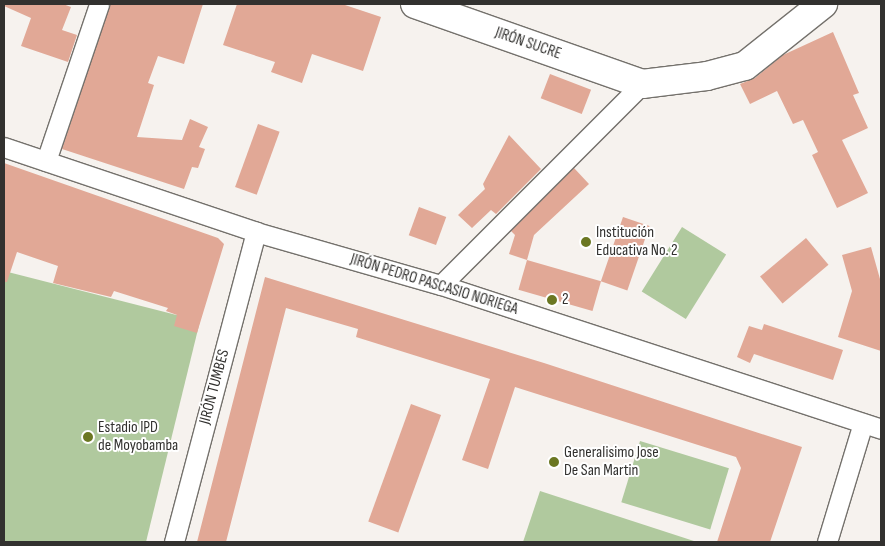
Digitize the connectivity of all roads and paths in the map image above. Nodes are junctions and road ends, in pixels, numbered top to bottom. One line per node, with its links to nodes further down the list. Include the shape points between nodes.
1 (99, 4): 6 (street)
2 (414, 4): 4 (street, JIRÓN SUCRE)
3 (823, 4): 4 (street, via 745,66 707,76)
4 (642, 84): 8 (street)
5 (4, 147): 6 (street, JIRÓN PEDRO PASCASIO NORIEGA)
6 (46, 161): 7 (street, JIRÓN PEDRO PASCASIO NORIEGA)
7 (256, 232): 8 (street, JIRÓN PEDRO PASCASIO NORIEGA); 11 (street, JIRÓN TUMBES)
8 (441, 285): 9 (street, JIRÓN PEDRO PASCASIO NORIEGA)
9 (863, 422): 10 (street, JIRÓN PEDRO PASCASIO NORIEGA); 12 (street)
10 (881, 428)
11 (174, 542)
12 (827, 542)

